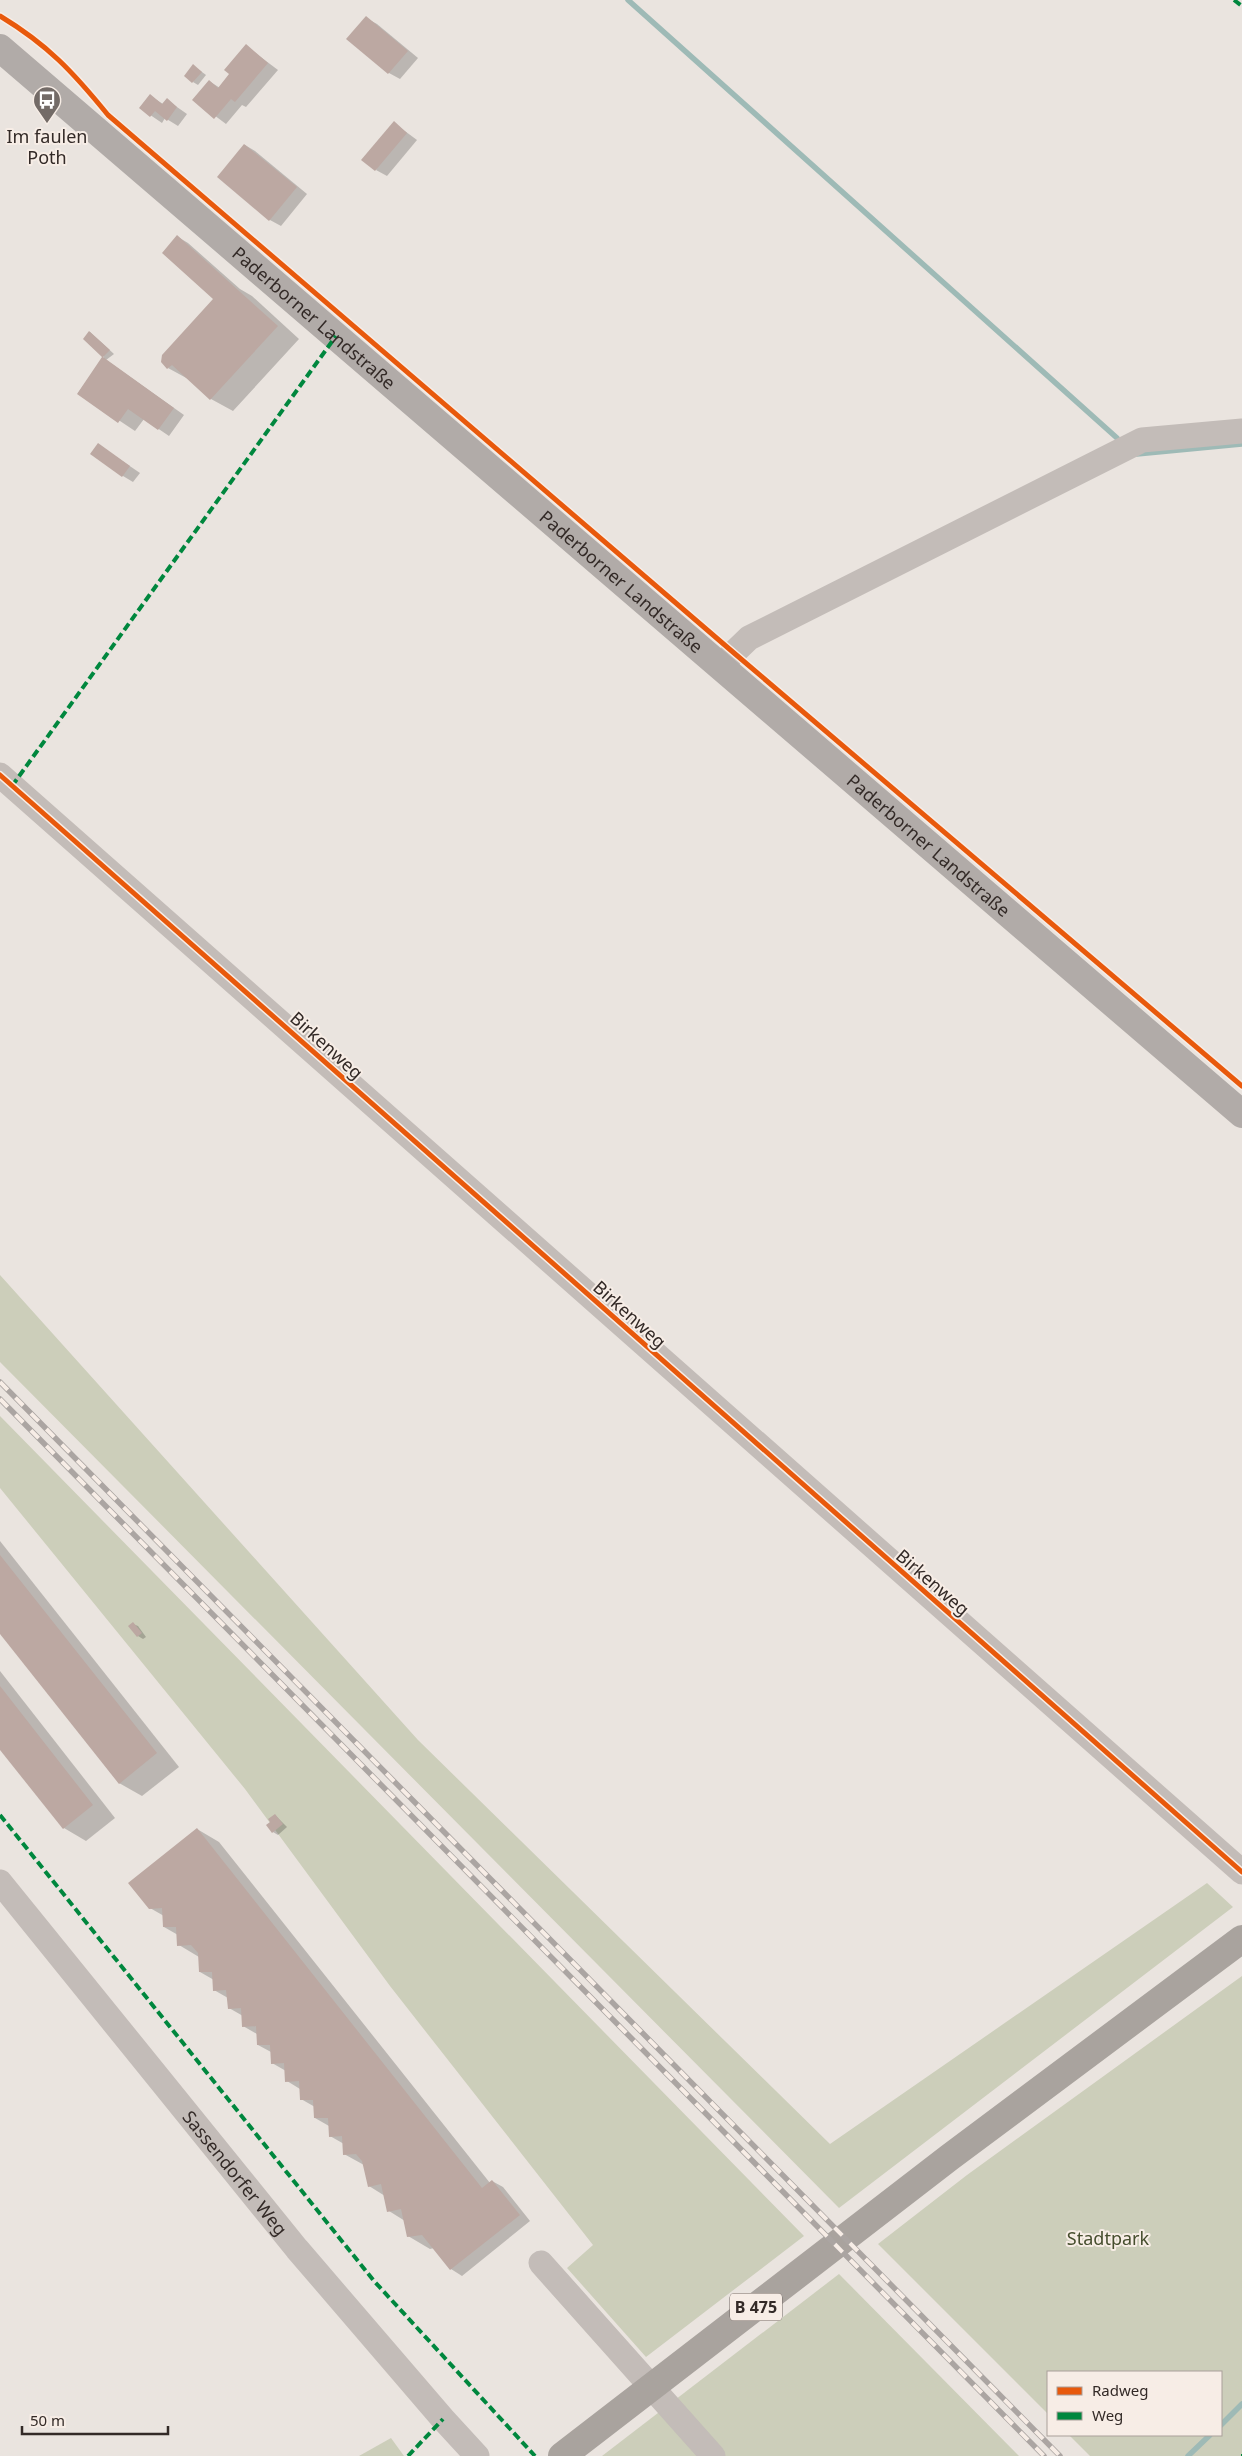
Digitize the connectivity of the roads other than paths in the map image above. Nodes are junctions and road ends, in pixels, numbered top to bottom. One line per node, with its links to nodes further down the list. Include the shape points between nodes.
1 (0, 48): 3 (main road, Paderborner Landstraße)
2 (1242, 431): 3 (street, via 1142,440 749,638)
3 (720, 666): 5 (main road, Paderborner Landstraße)
4 (0, 775): 6 (street, Birkenweg)
5 (1242, 1114)
6 (1242, 1872)
7 (0, 1882): 12 (street, Sassendorfer Weg, via 297,2249)
8 (1242, 1920): 10 (highway, via 1192,1958)
9 (1242, 1939): 10 (highway, B 475)
10 (1186, 1981): 13 (highway, B 475, via 950,2157)
11 (541, 2262): 14 (street)
12 (477, 2456)
13 (562, 2456)
14 (713, 2456)

